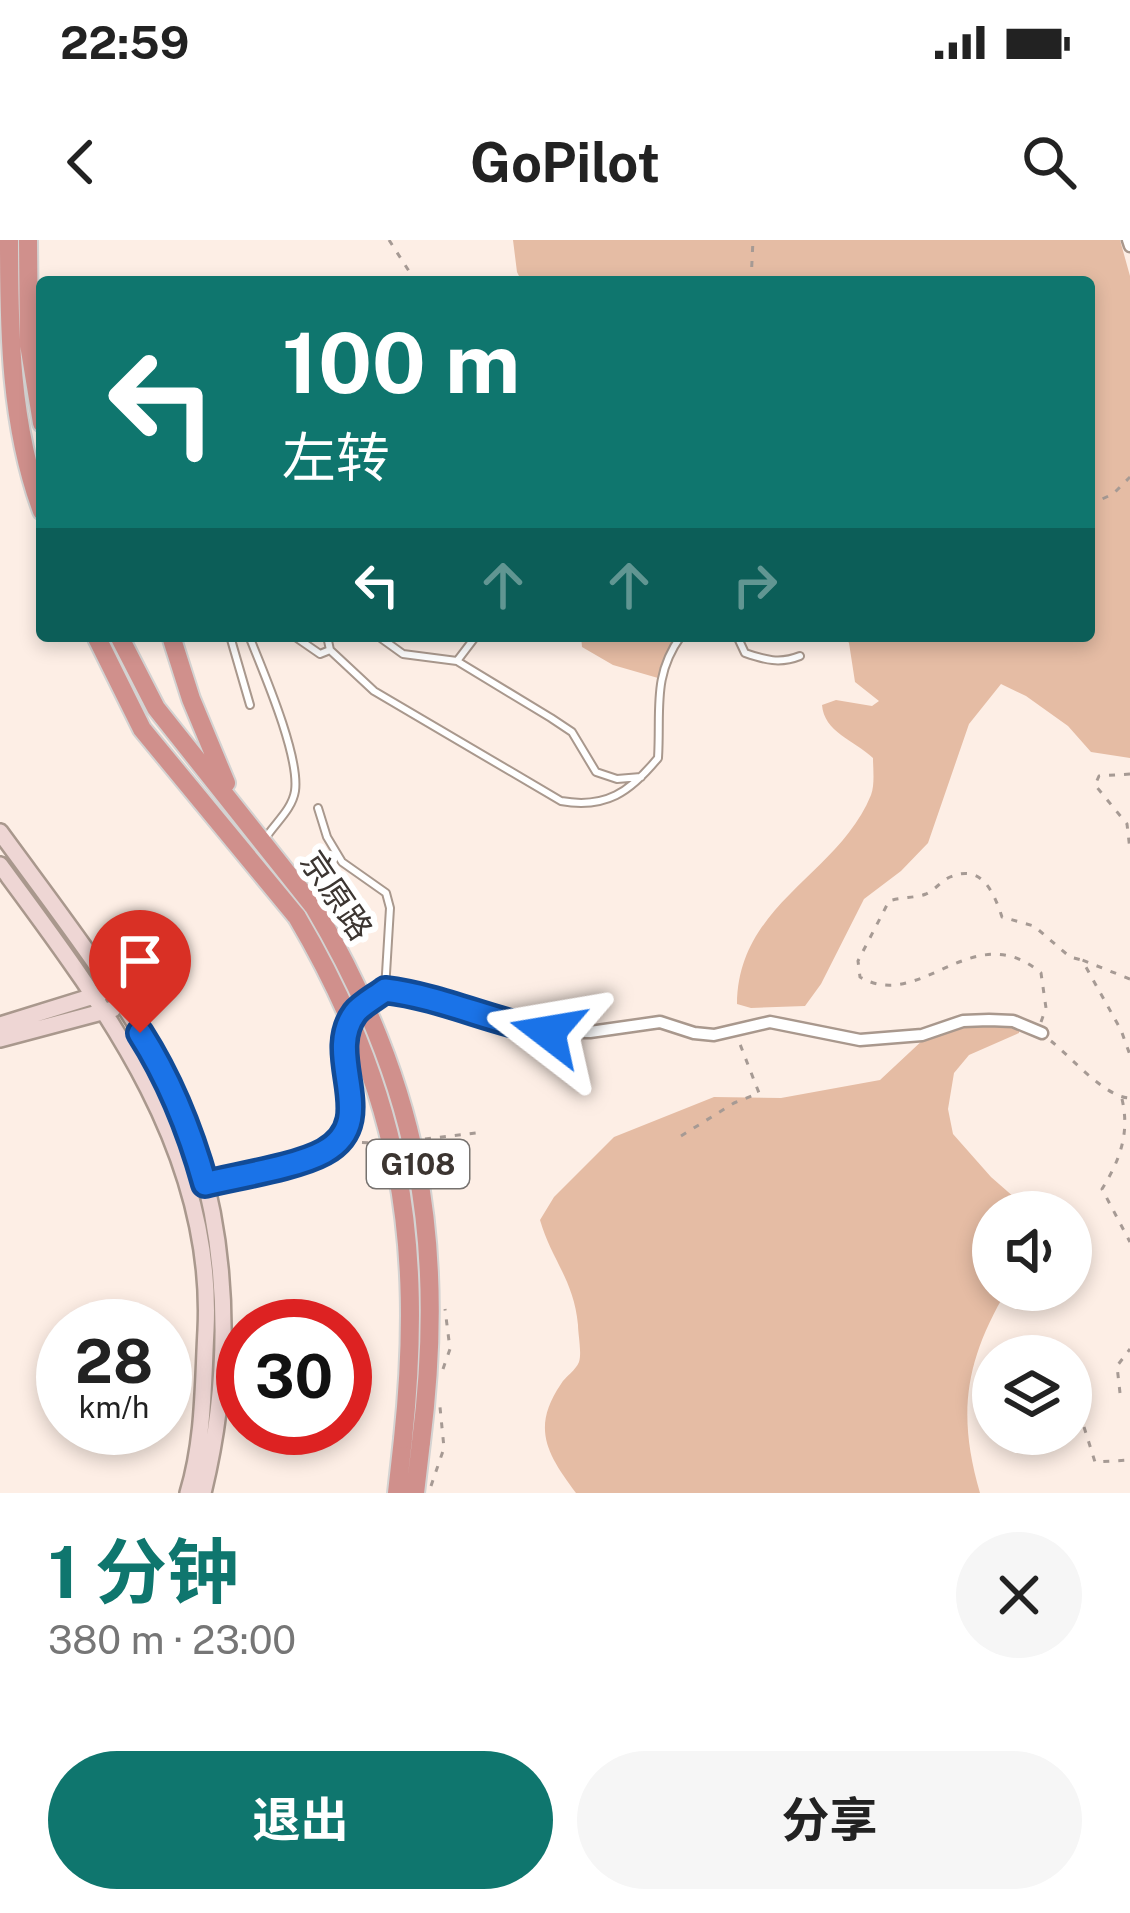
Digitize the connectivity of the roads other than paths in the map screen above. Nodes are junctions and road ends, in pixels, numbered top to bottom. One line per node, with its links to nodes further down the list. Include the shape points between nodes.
1 (9, 240): 4 (highway, via 9,337)
2 (28, 240): 3 (highway)
3 (36, 389)
4 (36, 495)
5 (99, 642): 26 (highway, 京原路 / G108, via 142,729)
6 (121, 642): 22 (highway, 京原路 / G108, via 156,708)
7 (173, 642): 22 (highway)
8 (232, 642): 19 (lane)
9 (251, 642): 24 (lane, via 294,769 295,793)
10 (303, 642): 16 (lane, via 320,654)
11 (328, 642): 16 (lane)
12 (386, 642): 18 (lane, via 403,654)
13 (471, 642): 18 (lane)
14 (677, 642): 20 (lane, via 658,694 658,758)
15 (740, 642): 17 (lane, via 765,660)
16 (329, 650): 20 (lane, via 374,691 561,801 616,800)
17 (800, 656)
18 (457, 661): 20 (lane, via 572,732 596,772)
19 (250, 704)
20 (641, 778)
21 (318, 808): 28 (lane, via 342,862 386,893)
22 (245, 820): 24 (highway, 京原路 / G108)
23 (0, 832): 27 (main road)
24 (263, 842): 26 (highway, 京原路 / G108)
25 (0, 865): 29 (main road)
26 (306, 912): 35 (highway, 京原路 / G108, bridge, via 355,1025 402,1183 413,1303)
27 (115, 990): 29 (main road); 30 (main road)
28 (385, 990): 32 (street, via 548,1032 660,1022 734,1033 770,1022 860,1040 922,1035 963,1021 1013,1022); 34 (street, via 354,1014 344,1042 354,1114 340,1140 322,1154)
29 (101, 1003): 30 (main road); 31 (main road); 33 (main road); 34 (main road)
30 (124, 1006): 34 (main road, via 193,1140)
31 (0, 1025)
32 (1040, 1032)
33 (0, 1039)
34 (197, 1185): 36 (main road, via 209,1310); 37 (main road, via 222,1289 218,1412)
35 (412, 1440): 38 (highway, G108); 39 (highway, G108)
36 (188, 1493)
37 (203, 1493)
38 (397, 1493)
39 (416, 1493)

